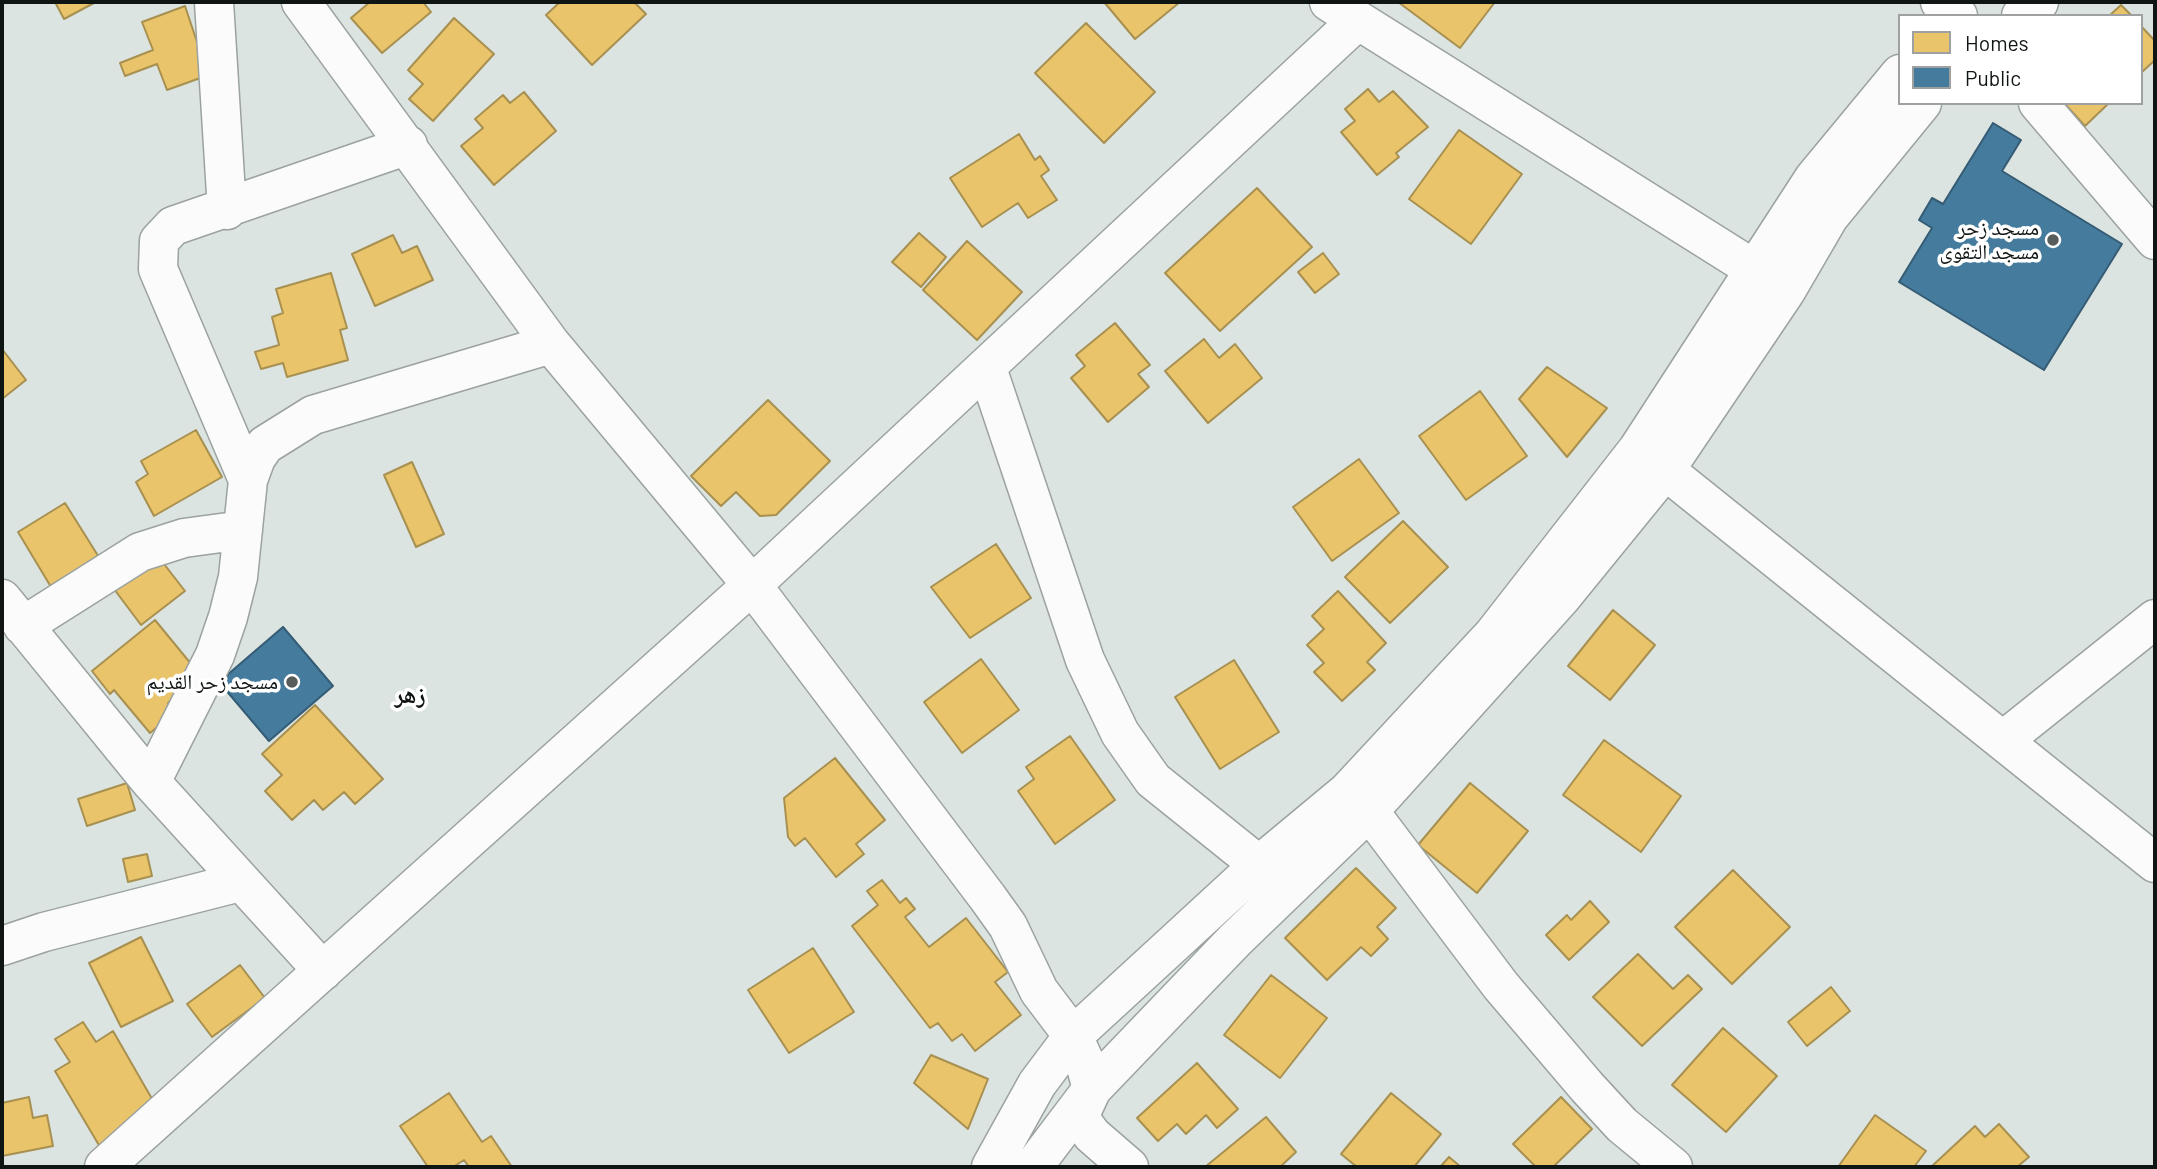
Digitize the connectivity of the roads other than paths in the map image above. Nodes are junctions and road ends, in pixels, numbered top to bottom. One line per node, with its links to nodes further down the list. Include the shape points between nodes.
1 (214, 2): 14 (street)
2 (301, 2): 13 (street)
3 (1940, 2): 7 (street)
4 (1980, 2): 8 (street)
5 (2039, 2): 9 (street)
6 (1343, 11): 16 (street); 19 (street)
7 (1955, 14)
8 (1966, 14)
9 (2024, 14)
10 (1898, 76): 16 (street, via 1814,178)
11 (1920, 105): 17 (street, via 1829,217)
12 (2040, 105): 15 (street)
13 (408, 145): 14 (street); 18 (street)
14 (227, 210): 21 (street, via 169,229 159,241 156,257)
15 (2155, 240)
16 (1755, 268): 17 (street); 20 (street)
17 (1786, 291): 20 (street)
18 (551, 344): 21 (street, via 313,415 265,445); 23 (street)
19 (987, 368): 23 (street); 30 (street, via 1086,660 1121,733 1153,780)
20 (1652, 459): 26 (street); 28 (street, via 1493,635)
21 (248, 480): 22 (street)
22 (243, 530): 24 (street, via 184,538 140,552); 27 (street, via 238,577 215,655)
23 (751, 584): 33 (street); 34 (street, via 1008,926 1039,991)
24 (12, 612): 27 (street)
25 (2155, 620): 26 (street)
26 (2005, 739): 29 (street)
27 (151, 782): 31 (street)
28 (1358, 801): 30 (street); 35 (street, via 1235,940); 40 (street, via 1501,986 1587,1087 1622,1125)
29 (2155, 863)
30 (1259, 865): 34 (street)
31 (240, 882): 32 (street); 33 (street)
32 (2, 946)
33 (323, 971): 36 (street)
34 (1073, 1037): 35 (street); 37 (street, via 1037,1084)
35 (1092, 1088): 38 (street); 39 (street, via 1079,1117 1091,1135)
36 (104, 1167)
37 (991, 1167)
38 (1033, 1167)
39 (1129, 1167)
40 (1673, 1167)

